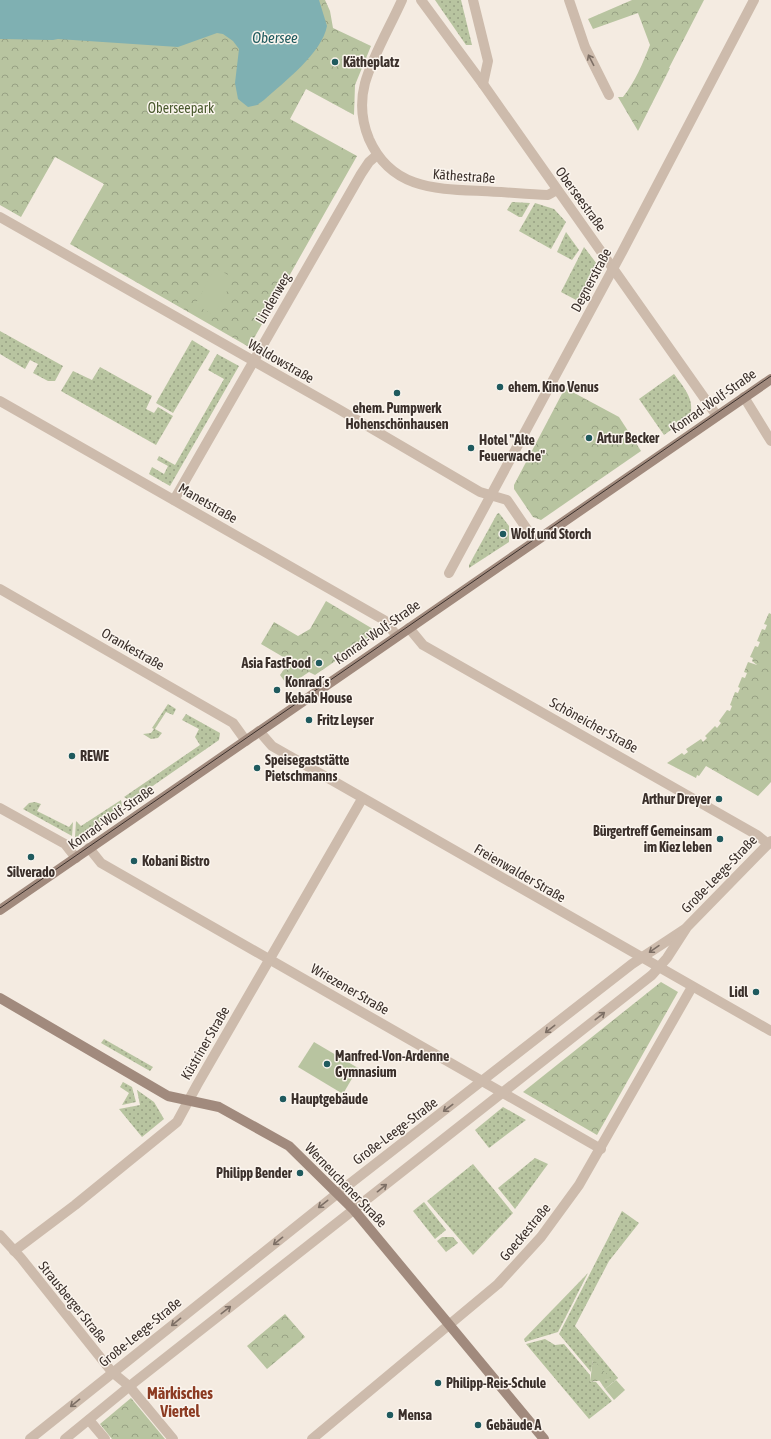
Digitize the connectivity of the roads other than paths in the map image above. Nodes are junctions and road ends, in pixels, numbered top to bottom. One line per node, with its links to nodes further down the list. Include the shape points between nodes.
1 (402, 0): 8 (street, Käthestraße, via 368,73 363,96 366,130)
2 (421, 0): 6 (street, Oberseestraße)
3 (473, 0): 6 (street, via 488,61)
4 (569, 0): 7 (street, one-way to 4, via 585,47)
5 (754, 0): 11 (street, Degnerstraße)
6 (483, 84): 9 (street, Oberseestraße)
7 (609, 95)
8 (378, 155): 9 (street, Käthestraße, via 400,176 429,188 548,195); 12 (street, Lindenweg, via 369,162 361,174)
9 (557, 190): 11 (street, Oberseestraße)
10 (0, 217): 12 (street, Waldowstraße)
11 (613, 268): 16 (street, Oberseestraße); 18 (street, Degnerstraße)
12 (252, 361): 18 (street, Waldowstraße); 19 (street, Lindenweg)
13 (771, 378): 14 (main road, Konrad-Wolf-Straße)
14 (744, 397): 16 (main road, Konrad-Wolf-Straße); 17 (street)
15 (0, 401): 19 (street, Manetstraße)
16 (717, 416): 20 (main road, Konrad-Wolf-Straße)
17 (771, 441)
18 (491, 496): 20 (street, Waldowstraße, via 507,500); 21 (street, Degnerstraße)
19 (174, 500): 24 (street, Manetstraße, via 384,620)
20 (535, 541): 23 (main road, Konrad-Wolf-Straße)
21 (449, 573)
22 (0, 590): 26 (street, Orankestraße, via 233,723)
23 (409, 628): 24 (main road, Konrad-Wolf-Straße); 29 (street, Schöneicher Straße, via 423,645)
24 (397, 636): 25 (main road, Konrad-Wolf-Straße)
25 (259, 731): 26 (main road, Konrad-Wolf-Straße); 27 (street, Freienwalder Straße, via 272,746)
26 (246, 741): 30 (main road, Konrad-Wolf-Straße)
27 (362, 799): 34 (street, Freienwalder Straße); 35 (street, Küstriner Straße)
28 (0, 808): 31 (street, via 66,844)
29 (769, 842): 33 (street, Große-Leege-Straße)
30 (89, 848): 31 (main road, Konrad-Wolf-Straße); 35 (street, Wriezener Straße, via 102,863)
31 (76, 858): 32 (main road, Konrad-Wolf-Straße)
32 (0, 910)
33 (687, 927): 34 (street, Große-Leege-Straße, one-way to 34); 36 (street, Große-Leege-Straße)
34 (642, 958): 36 (street, Freienwalder Straße); 40 (street, Große-Leege-Straße, one-way to 40)
35 (270, 960): 40 (street, Wriezener Straße); 42 (street, Küstriner Straße)
36 (659, 969): 37 (street, Freienwalder Straße); 41 (street, Große-Leege-Straße, one-way to 36)
37 (692, 987): 39 (street, Freienwalder Straße); 43 (street, Goeckestraße)
38 (0, 998): 42 (main road, Werneuchener Straße, via 168,1096)
39 (771, 1031)
40 (484, 1081): 41 (street, Wriezener Straße); 44 (street, Große-Leege-Straße, one-way to 44)
41 (503, 1093): 43 (street, Wriezener Straße); 45 (street, Große-Leege-Straße, one-way to 41)
42 (189, 1101): 44 (main road, Werneuchener Straße, via 219,1107 288,1146); 47 (street, Küstriner Straße, via 177,1122 168,1131)
43 (601, 1149): 48 (street, Goeckestraße, via 573,1195 536,1243 498,1284)
44 (338, 1193): 45 (main road, Werneuchener Straße); 49 (street, Große-Leege-Straße, one-way to 49)
45 (354, 1210): 48 (main road, Werneuchener Straße); 50 (street, Große-Leege-Straße, one-way to 45)
46 (0, 1235): 47 (street, Strausberger Straße)
47 (14, 1251): 49 (street, Strausberger Straße)
48 (451, 1325): 56 (street, Goeckestraße); 57 (main road, Werneuchener Straße)
49 (112, 1372): 50 (street, Strausberger Straße); 52 (street, Große-Leege-Straße, one-way to 52)
50 (129, 1386): 51 (street, Große-Leege-Straße); 55 (street, Strausberger Straße)
51 (89, 1420): 53 (street, Große-Leege-Straße); 54 (street)
52 (30, 1439)
53 (65, 1439)
54 (105, 1439)
55 (173, 1439)
56 (312, 1439)
57 (544, 1439)

